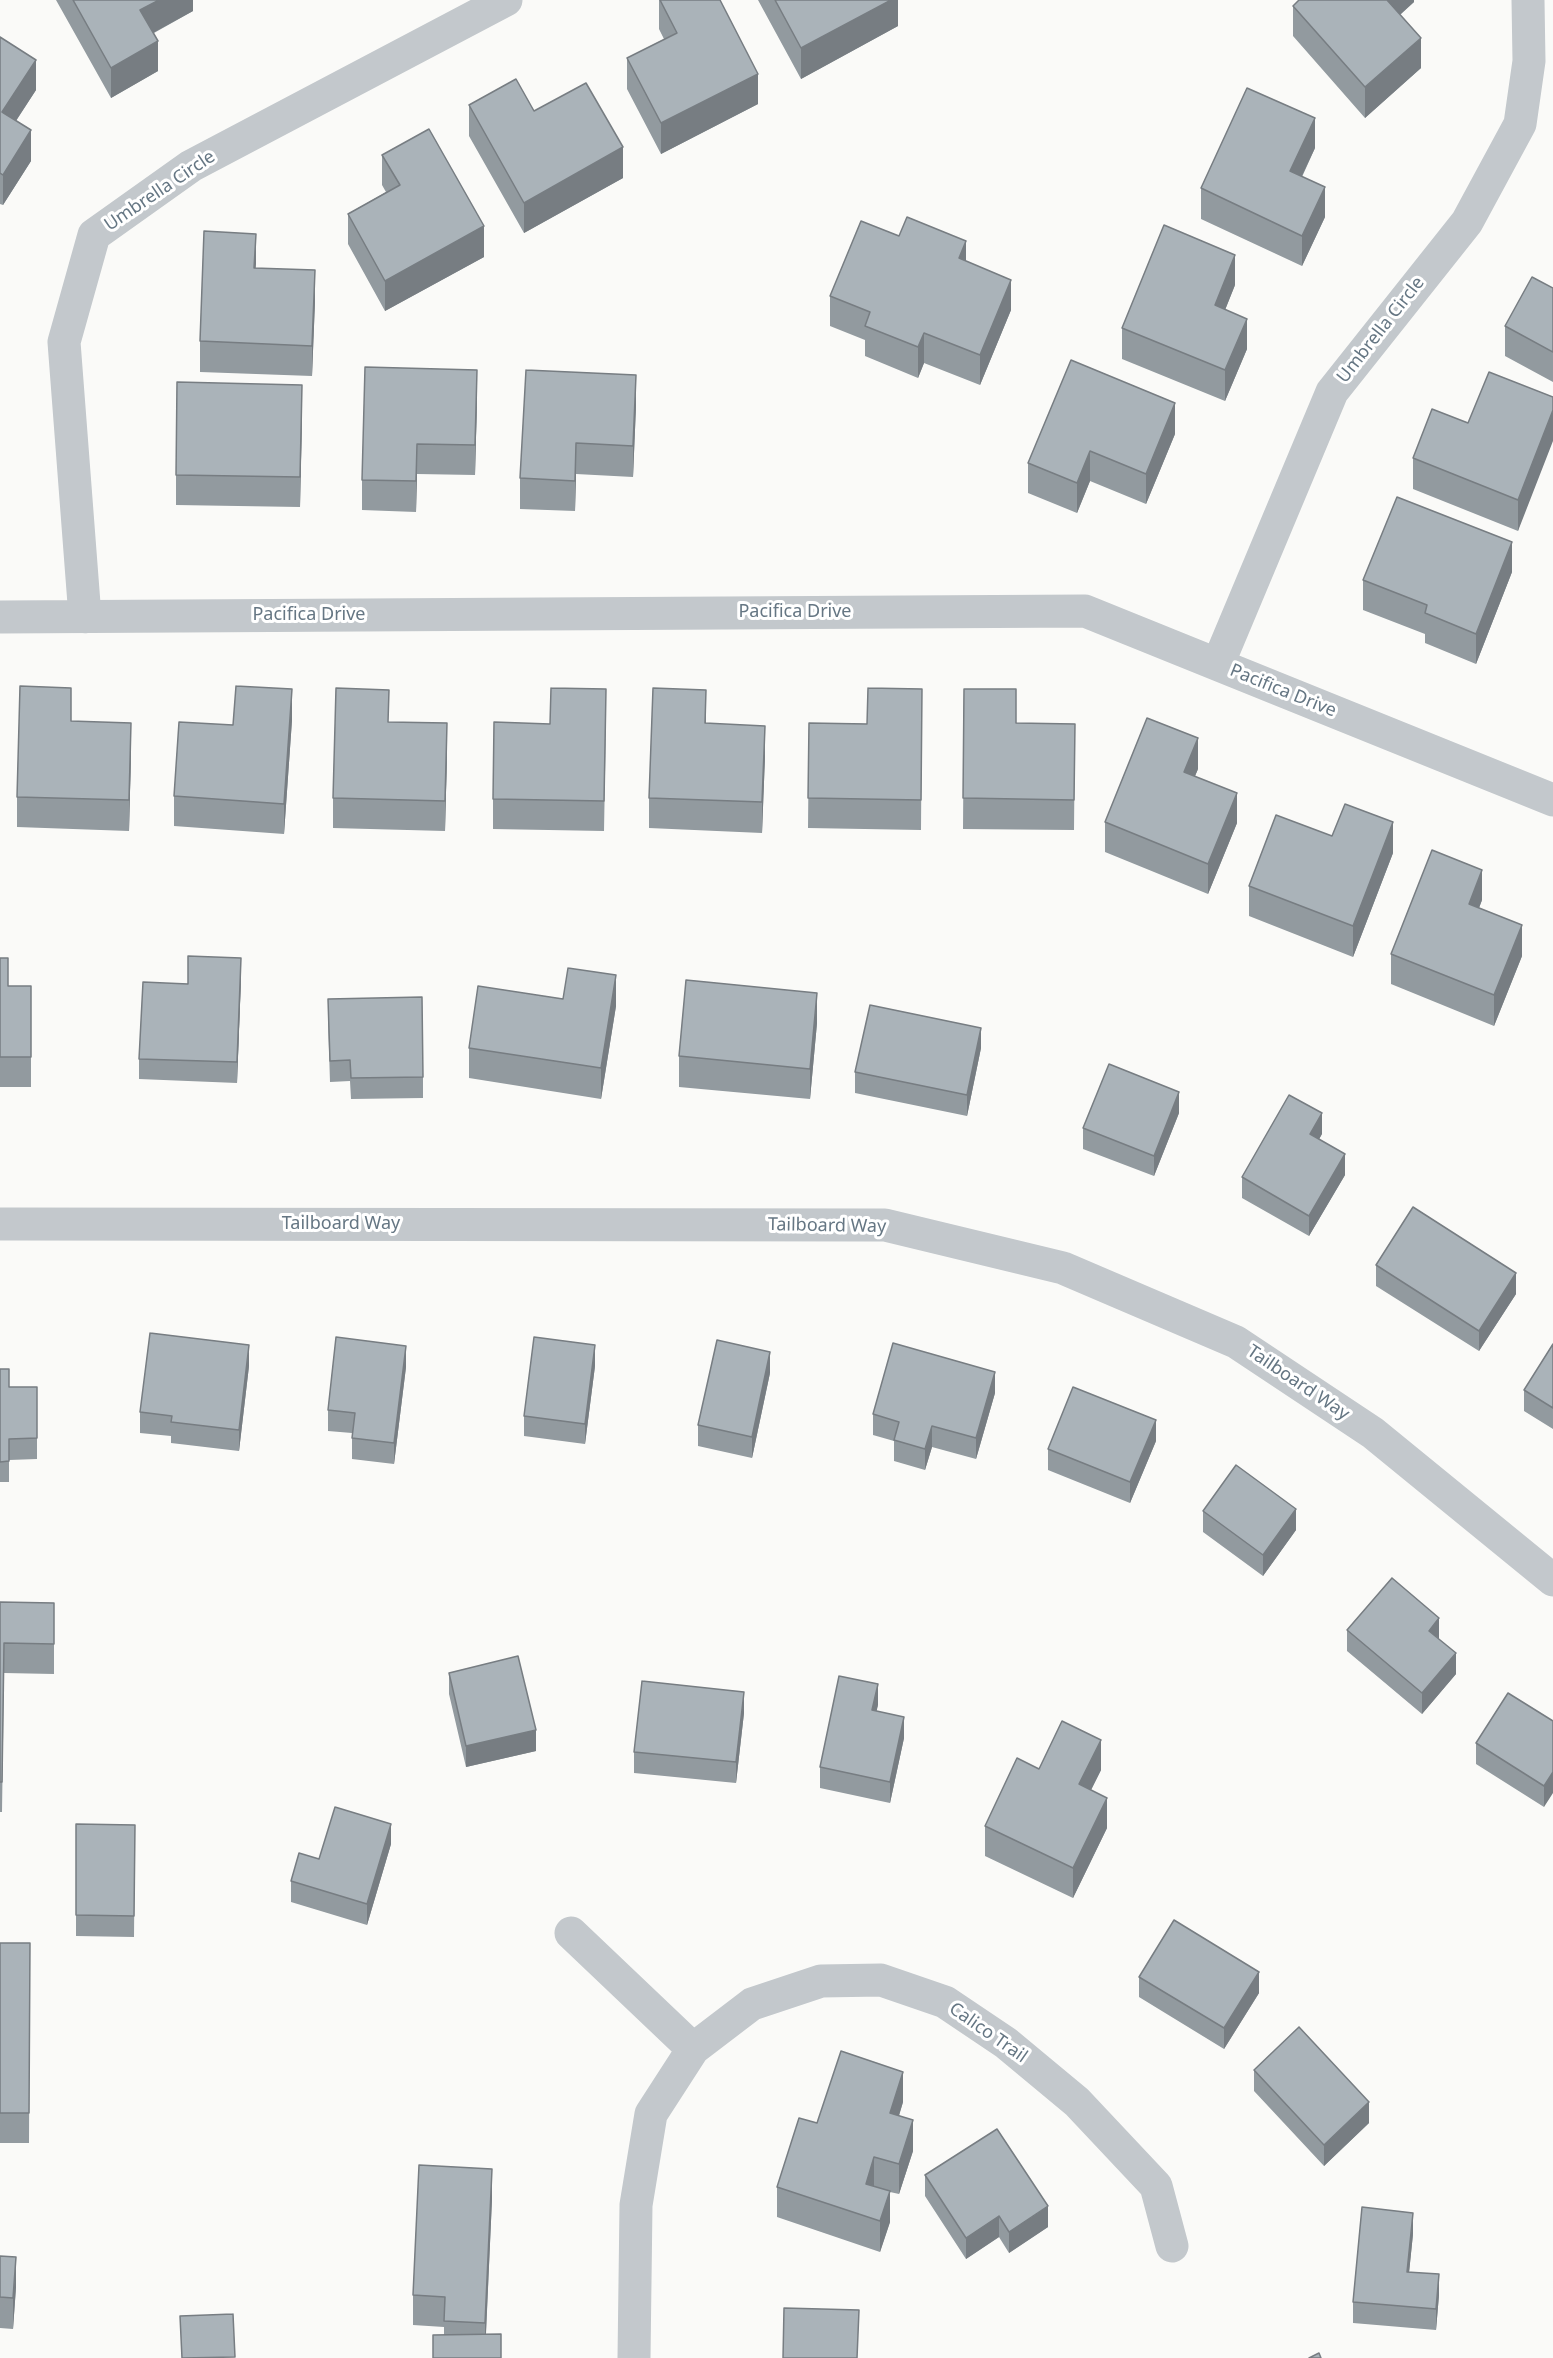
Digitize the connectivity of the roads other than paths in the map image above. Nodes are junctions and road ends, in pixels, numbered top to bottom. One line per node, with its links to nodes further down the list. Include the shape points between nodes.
1 (506, 0): 4 (street, Umbrella Circle, via 191,166 94,235 64,342)
2 (1528, 0): 5 (street, Umbrella Circle, via 1528,61 1521,124 1467,222 1332,392)
3 (0, 617): 4 (street, Pacifica Drive)
4 (85, 617): 5 (street, Pacifica Drive, via 1085,610)
5 (1218, 664): 6 (street, Pacifica Drive)
6 (1553, 800)
7 (0, 1224): 8 (street, Tailboard Way, via 885,1225 1063,1268 1236,1342 1373,1433)
8 (1553, 1580)
9 (571, 1933): 10 (street)
10 (693, 2049): 11 (street, Calico Trail, via 752,2004 821,1981 881,1980 945,2002 1006,2043 1077,2102 1156,2186); 12 (street, Calico Trail, via 651,2114 636,2205)
11 (1172, 2246)
12 (634, 2358)

